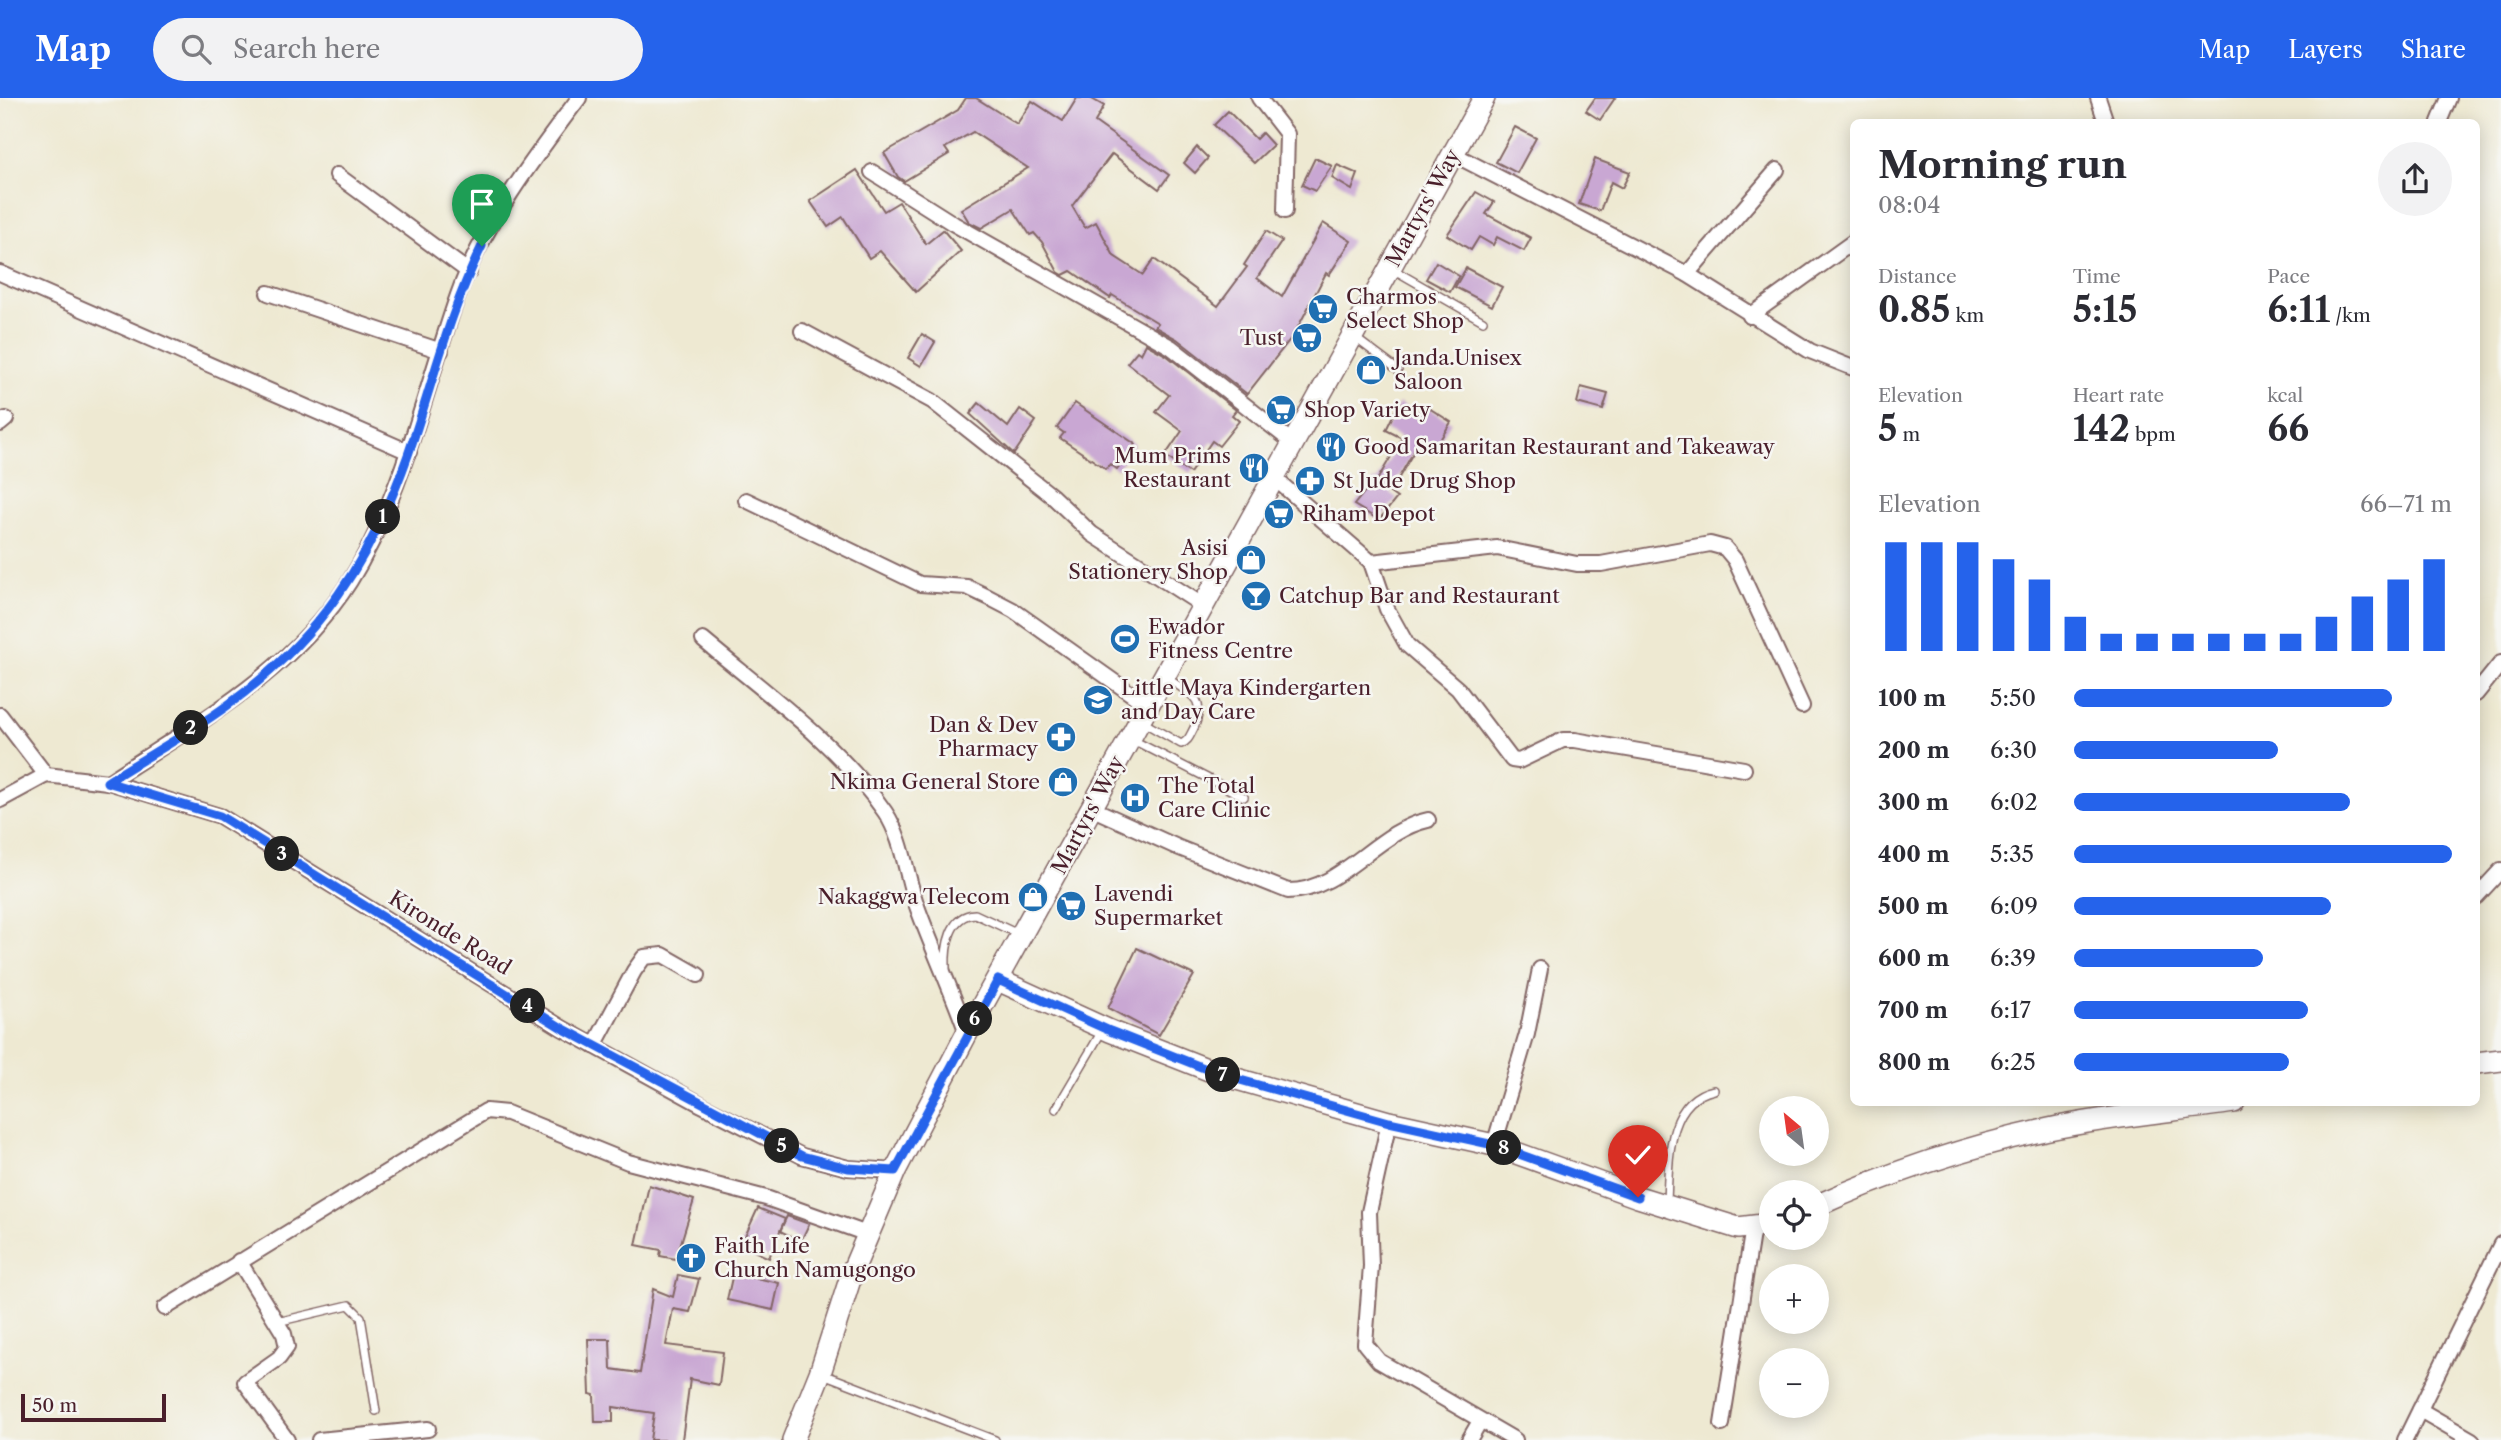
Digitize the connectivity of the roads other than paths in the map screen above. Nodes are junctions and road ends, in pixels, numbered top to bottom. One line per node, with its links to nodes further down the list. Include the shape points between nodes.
1 (579, 98): 15 (street, via 521,179)
2 (1259, 98): 12 (street, via 1287,134)
3 (1484, 98): 8 (main road, Martyrs' Way)
4 (2098, 98): 6 (street)
5 (2449, 98): 7 (street)
6 (2105, 119)
7 (2440, 119)
8 (1453, 154): 14 (main road, Martyrs' Way); 17 (street)
9 (1777, 170): 17 (street)
10 (872, 172): 26 (street, via 965,231 1171,348)
11 (337, 175): 15 (street)
12 (1285, 211)
13 (1850, 244): 19 (street)
14 (1390, 268): 20 (lane); 22 (main road, Martyrs' Way)
15 (469, 272): 23 (street)
16 (0, 273): 27 (street)
17 (1687, 274): 19 (street)
18 (268, 293): 23 (street)
19 (1750, 316): 24 (street, via 1811,351)
20 (1483, 321)
21 (802, 331): 31 (street, via 932,401 1052,496 1092,534)
22 (1352, 336): 25 (lane); 26 (main road, Martyrs' Way)
23 (441, 351): 27 (street)
24 (1850, 367)
25 (1398, 370)
26 (1293, 442): 28 (main road, Martyrs' Way)
27 (409, 452): 41 (street, via 349,583 298,645 229,705)
28 (1273, 477): 30 (street); 31 (main road, Martyrs' Way)
29 (746, 500): 38 (street, via 920,584 967,587 1013,610)
30 (1371, 562): 36 (street, via 1497,548 1577,564 1601,564 1710,544 1725,548 1735,560); 39 (street, via 1387,609 1407,645 1458,689 1512,760 1563,740 1575,740)
31 (1202, 606): 34 (main road, Martyrs' Way)
32 (703, 640): 51 (street, via 799,721 887,814 917,908)
33 (2501, 663): 35 (street)
34 (1164, 676): 38 (main road, Martyrs' Way); 38 (lane, via 1200,705 1188,740 1181,744)
35 (2480, 689)
36 (1802, 706)
37 (0, 715): 40 (street)
38 (1139, 721): 42 (lane); 44 (main road, Martyrs' Way)
39 (1744, 769)
40 (46, 775): 41 (street, Kironde Road); 43 (street)
41 (107, 782): 55 (street, Kironde Road, via 220,816)
42 (1244, 797)
43 (0, 800)
44 (1091, 808): 45 (street, via 1288,891 1320,885 1390,837); 48 (main road, Martyrs' Way)
45 (1428, 821)
46 (2501, 870): 47 (street)
47 (2480, 893)
48 (1022, 936): 51 (lane, via 967,914 946,942); 52 (main road, Martyrs' Way)
49 (1540, 970): 62 (street, via 1527,1034)
50 (698, 975): 55 (street, via 663,955 645,957)
51 (947, 979): 54 (street)
52 (998, 980): 53 (main road); 54 (main road, Martyrs' Way)
53 (1103, 1028): 60 (lane); 61 (main road, via 1219,1074)
54 (967, 1033): 63 (main road, Martyrs' Way)
55 (594, 1045): 63 (street, Kironde Road, via 802,1156 848,1168)
56 (2501, 1060): 57 (main road)
57 (2480, 1063)
58 (1714, 1090): 65 (lane, via 1691,1100 1679,1115)
59 (2206, 1106): 64 (main road, via 2051,1128 1875,1179)
60 (1056, 1109)
61 (1389, 1122): 62 (main road); 76 (street, via 1369,1212 1371,1266 1365,1344 1380,1361)
62 (1494, 1145): 65 (main road)
63 (895, 1171): 67 (main road, Martyrs' Way)
64 (1829, 1200)
65 (1666, 1206): 66 (main road, via 1738,1228)
66 (1759, 1226)
67 (870, 1236): 70 (street, via 766,1198 628,1162 496,1110 475,1114); 73 (main road, Martyrs' Way, via 853,1270)
68 (1759, 1241): 77 (street)
69 (2501, 1244): 74 (street)
70 (239, 1261): 71 (street); 72 (street)
71 (165, 1308)
72 (277, 1322): 75 (lane, via 349,1305 357,1311); 79 (street, via 287,1347 245,1382)
73 (820, 1373): 81 (main road, Martyrs' Way); 82 (lane)
74 (2420, 1410): 85 (street); 86 (street)
75 (376, 1411)
76 (1480, 1421): 83 (street); 84 (street)
77 (1722, 1424)
78 (428, 1429): 80 (street)
79 (287, 1440)
80 (319, 1440)
81 (793, 1440)
82 (995, 1440)
83 (1469, 1440)
84 (1515, 1440)
85 (2405, 1440)
86 (2472, 1440)

